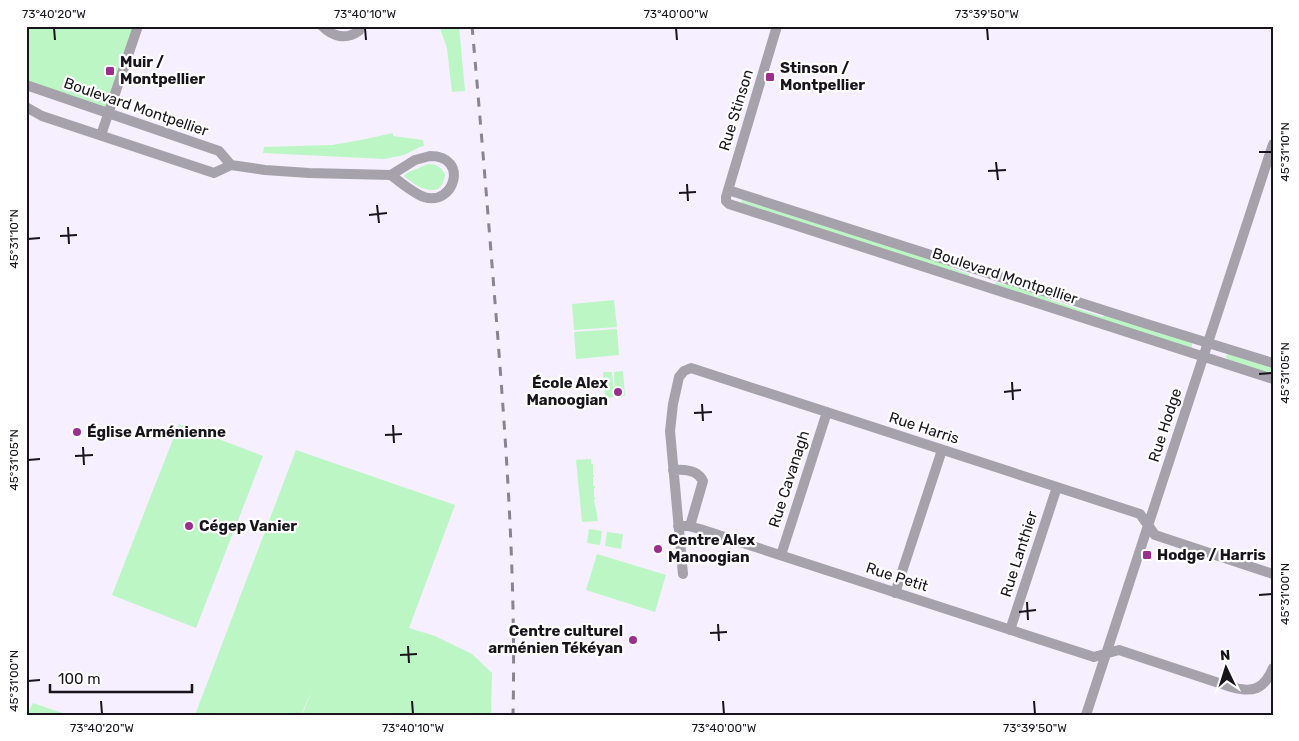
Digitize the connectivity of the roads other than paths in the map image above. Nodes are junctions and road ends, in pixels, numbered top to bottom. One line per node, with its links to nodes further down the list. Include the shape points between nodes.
1 (138, 26): 7 (street)
2 (322, 26): 3 (street, via 335,35 345,37 353,36)
3 (360, 26)
4 (777, 26): 12 (street, Rue Stinson)
5 (26, 86): 7 (street, Boulevard Montpellier)
6 (26, 107): 8 (street, via 42,116)
7 (109, 113): 8 (street); 10 (street, Boulevard Montpellier, via 219,151)
8 (101, 135): 10 (street, via 214,173)
9 (1273, 144): 14 (street, Rue Hodge)
10 (231, 164): 11 (street, via 283,171)
11 (391, 175): 11 (street, via 417,194 431,198 450,189 454,176 450,162 434,156 415,160)
12 (728, 190): 13 (street, Rue Stinson); 14 (street, Boulevard Montpellier)
13 (727, 203): 15 (street, Boulevard Montpellier)
14 (1208, 343): 15 (street, Rue Hodge); 16 (street, Boulevard Montpellier)
15 (1204, 356): 17 (street, Boulevard Montpellier); 22 (street, Rue Hodge)
16 (1273, 363)
17 (1273, 379)
18 (827, 412): 19 (street, Rue Harris); 20 (street, Rue Harris, via 698,369 686,369 681,373 672,411); 25 (street, Rue Cavanagh)
19 (942, 450): 21 (street, Rue Harris); 28 (street)
20 (673, 470): 23 (street); 24 (street, via 692,472 702,481)
21 (1057, 487): 22 (street, Rue Harris, via 1140,514); 29 (street, Rue Lanthier)
22 (1148, 525): 27 (street, Rue Harris, via 1155,535); 30 (street, Rue Hodge)
23 (678, 526): 24 (street, Rue Petit); 26 (street)
24 (690, 526): 25 (street, Rue Petit)
25 (781, 555): 28 (street, Rue Petit)
26 (683, 574)
27 (1273, 574)
28 (895, 592): 29 (street, Rue Petit)
29 (1010, 630): 30 (street, Rue Petit, via 1094,658)
30 (1106, 654): 31 (street, Rue Petit, via 1119,650 1247,690 1264,683); 32 (street, Rue Hodge)
31 (1273, 668)
32 (1086, 715)

